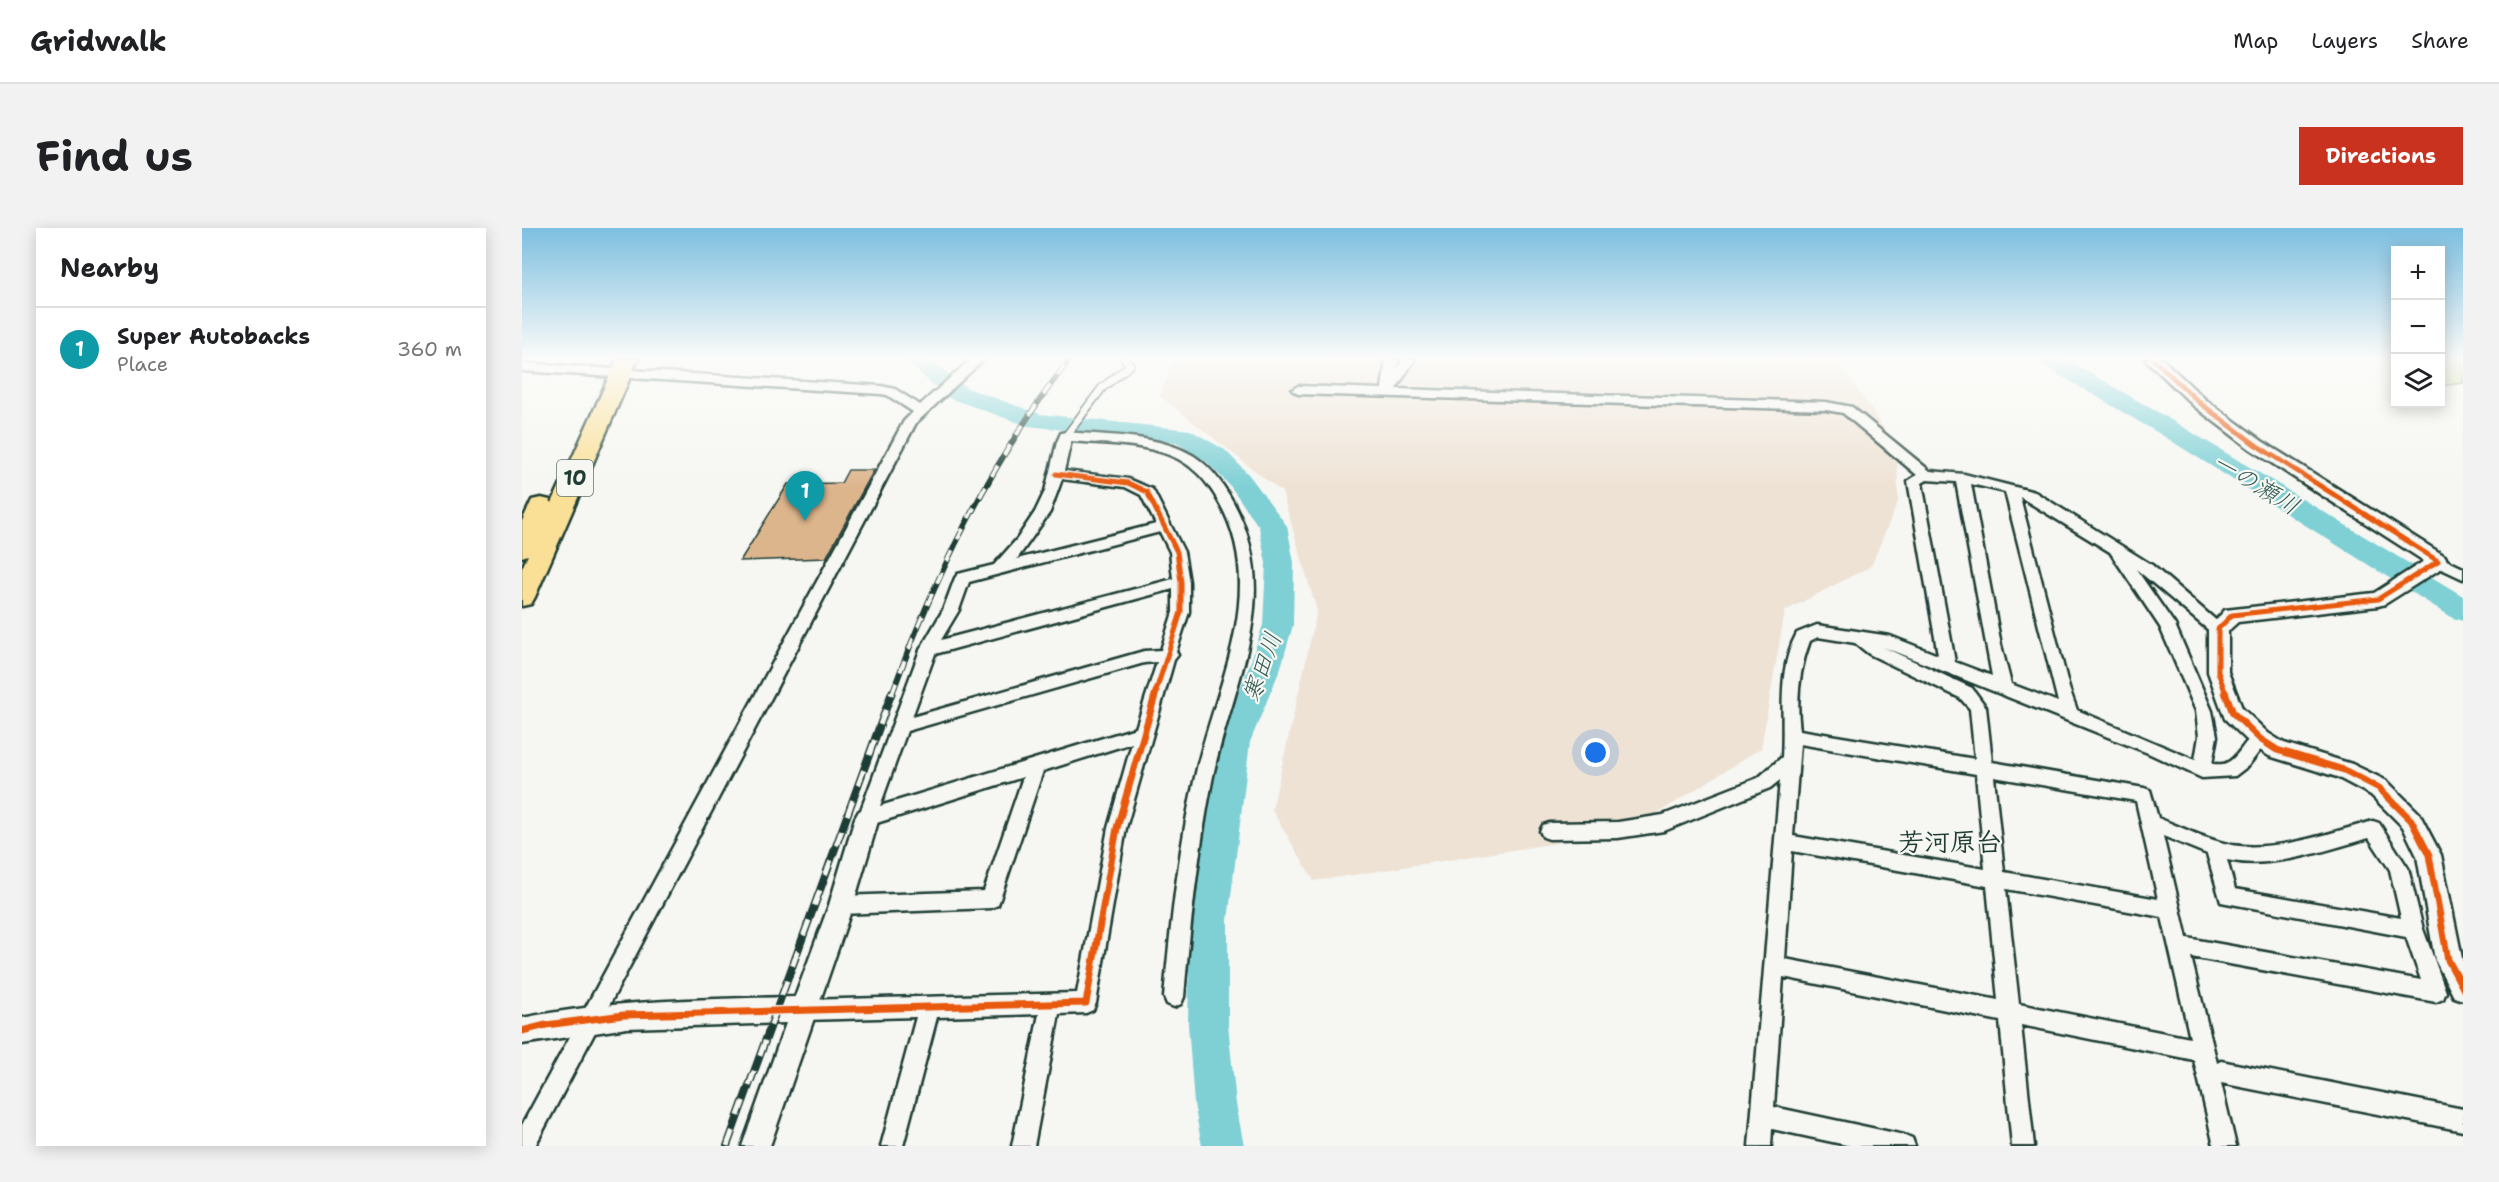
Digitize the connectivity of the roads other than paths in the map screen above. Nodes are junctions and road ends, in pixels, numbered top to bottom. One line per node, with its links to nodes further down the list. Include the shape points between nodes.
1 (597, 402): 16 (highway, 10)
2 (601, 402): 21 (highway, 10)
3 (911, 402): 8 (street)
4 (930, 402): 8 (street)
5 (1091, 402): 9 (lane)
6 (1696, 402): 11 (street, via 1847,410)
7 (2199, 402): 17 (street)
8 (923, 408): 55 (street, via 905,432)
9 (1066, 436): 10 (street); 50 (street, via 1177,453 1200,466 1220,491 1241,536 1247,592 1243,632 1199,798)
10 (1056, 474): 14 (street, via 1128,483 1147,492); 18 (street, via 1041,514)
11 (1927, 476): 12 (street); 26 (street, via 1914,482)
12 (1963, 480): 13 (street); 27 (street)
13 (2011, 489): 15 (street, via 2031,495); 28 (street)
14 (1165, 526): 18 (street); 20 (street, via 1177,552)
15 (2114, 547): 22 (street, via 2147,569); 36 (street, via 2167,625 2204,711 2208,736)
16 (522, 548)
17 (2434, 565): 19 (street); 22 (street, via 2378,599 2232,615)
18 (999, 569): 24 (street, via 963,578 951,610)
19 (2463, 574)
20 (1181, 582): 24 (street); 25 (street, via 1181,612)
21 (522, 597)
22 (2218, 629): 32 (street, via 2218,672 2233,712)
23 (1858, 637): 26 (street, via 1890,642); 31 (street, via 1817,631 1803,637 1796,654 1790,696); 35 (street, via 1875,650 1966,693 1978,707)
24 (928, 650): 29 (street)
25 (1170, 655): 29 (street, via 1144,657); 30 (street)
26 (1948, 667): 27 (street)
27 (2003, 686): 28 (street)
28 (2070, 713): 36 (street)
29 (898, 727): 37 (street)
30 (1143, 733): 34 (street); 51 (street, via 1117,828 1086,1003)
31 (1792, 736): 33 (street); 35 (street)
32 (2260, 739): 36 (street, via 2229,771); 48 (street, via 2277,750 2344,770 2379,788 2411,820 2429,855 2448,960)
33 (1790, 760): 39 (street, via 1764,783 1664,822 1617,830); 40 (street)
34 (1036, 766): 37 (street); 43 (street, via 991,899)
35 (1984, 768): 38 (street, via 2144,795); 42 (street)
36 (2202, 771)
37 (867, 818): 43 (street)
38 (2150, 823): 41 (street); 44 (street)
39 (1549, 831)
40 (1784, 842): 42 (street); 47 (street)
41 (2214, 847): 45 (street, via 2228,896); 45 (street, via 2244,855 2264,853 2373,829 2399,868)
42 (1996, 879): 44 (street); 54 (street)
43 (841, 905): 53 (street)
44 (2171, 910): 46 (street)
45 (2413, 929): 49 (street)
46 (2179, 945): 49 (street); 57 (street)
47 (1774, 966): 54 (street); 59 (street)
48 (2462, 986): 49 (street)
49 (2436, 992)
50 (1174, 998)
51 (1051, 1004): 52 (street); 64 (street)
52 (929, 1007): 53 (street); 63 (street)
53 (803, 1010): 55 (street); 62 (street)
54 (2009, 1013): 57 (street); 67 (street)
55 (591, 1019): 56 (street); 61 (street)
56 (522, 1031)
57 (2203, 1051): 68 (street)
58 (2222, 1072): 60 (street)
59 (1762, 1116): 65 (street); 66 (street)
60 (2463, 1120)
61 (523, 1146)
62 (756, 1146)
63 (892, 1146)
64 (1023, 1146)
65 (1760, 1146)
66 (1904, 1146)
67 (2023, 1146)
68 (2225, 1146)

